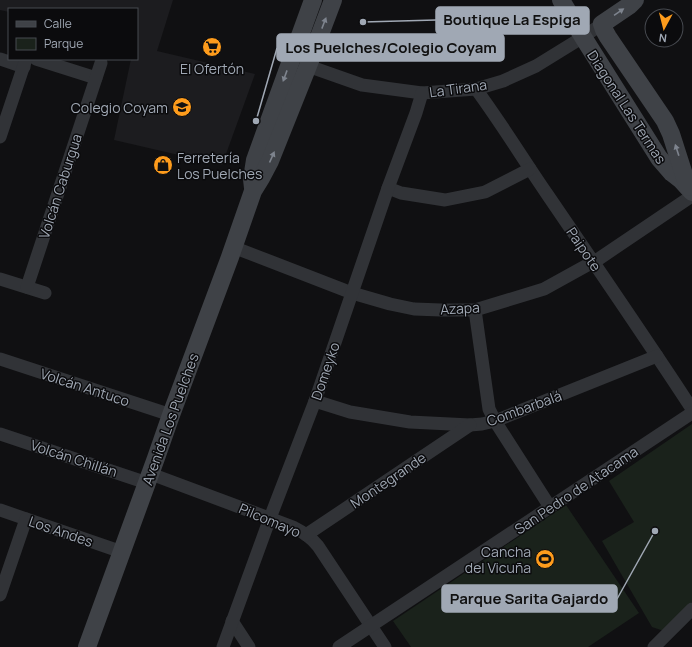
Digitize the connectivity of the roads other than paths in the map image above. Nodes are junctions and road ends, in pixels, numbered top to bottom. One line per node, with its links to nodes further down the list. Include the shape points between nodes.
1 (313, 0): 18 (main road, Avenida Los Puelches, one-way to 18, via 254,160)
2 (333, 0): 11 (main road, Avenida Los Puelches, one-way to 2)
3 (561, 0): 6 (main road, Diagonal Las Termas)
4 (635, 0): 5 (main road, La Tirana, one-way to 4)
5 (602, 24): 6 (street, La Tirana); 19 (main road, Diagonal Las Termas, one-way to 5, via 665,121 608,37)
6 (583, 37): 13 (street, La Tirana, via 536,66 503,81); 19 (main road, Diagonal Las Termas, via 659,158)
7 (0, 59): 9 (street)
8 (39, 60): 12 (street)
9 (25, 63): 15 (street)
10 (101, 63): 12 (street, Volcán Caburgua)
11 (308, 66): 14 (street, La Tirana, via 362,85); 18 (main road, Avenida Los Puelches, one-way to 11, via 270,161)
12 (96, 78): 23 (street, Volcán Caburgua)
13 (476, 88): 14 (street, La Tirana); 16 (street, Paipote)
14 (422, 93): 17 (street, Domeyko)
15 (1, 132)
16 (530, 170): 17 (street, via 485,192 445,200 401,193); 21 (street, Paipote)
17 (388, 188): 25 (street, Domeyko)
18 (253, 191): 20 (main road, Avenida Los Puelches)
19 (691, 192): 21 (street, Azapa)
20 (233, 248): 25 (street, Azapa); 32 (main road, Avenida Los Puelches)
21 (593, 262): 26 (street, Azapa, via 544,289); 27 (street, Paipote)
22 (0, 279): 23 (street)
23 (27, 287): 24 (street)
24 (45, 293)
25 (352, 293): 26 (street, Azapa, via 414,309); 29 (street, Domeyko)
26 (475, 310): 33 (street, via 489,409)
27 (657, 356): 30 (street, Paipote); 33 (street, Combarbalá)
28 (0, 359): 32 (street, Volcán Antuco)
29 (315, 401): 34 (street, Combarbalá, via 350,412 410,422); 39 (street, Domeyko)
30 (692, 409)
31 (692, 413): 37 (street, San Pedro de Atacama)
32 (171, 415): 36 (main road, Avenida Los Puelches)
33 (495, 421): 34 (street, Combarbalá); 37 (street)
34 (470, 425): 41 (street, Montegrande)
35 (0, 434): 36 (street, Volcán Chillán)
36 (149, 478): 39 (street, Pilcomayo); 42 (main road, Avenida Los Puelches)
37 (550, 507): 46 (street, San Pedro de Atacama)
38 (0, 510): 40 (street, Los Andes)
39 (270, 518): 41 (street, Pilcomayo); 45 (street, Domeyko)
40 (26, 519): 42 (street, Los Andes); 43 (street)
41 (306, 535): 46 (street, Pilcomayo, via 318,546)
42 (122, 552): 47 (main road, Avenida Los Puelches)
43 (0, 595)
44 (692, 609): 52 (street)
45 (232, 621): 48 (street, Domeyko); 49 (street)
46 (371, 626): 50 (street, San Pedro de Atacama); 51 (street, Pilcomayo)
47 (87, 647)
48 (223, 647)
49 (249, 647)
50 (339, 647)
51 (385, 647)
52 (654, 647)

